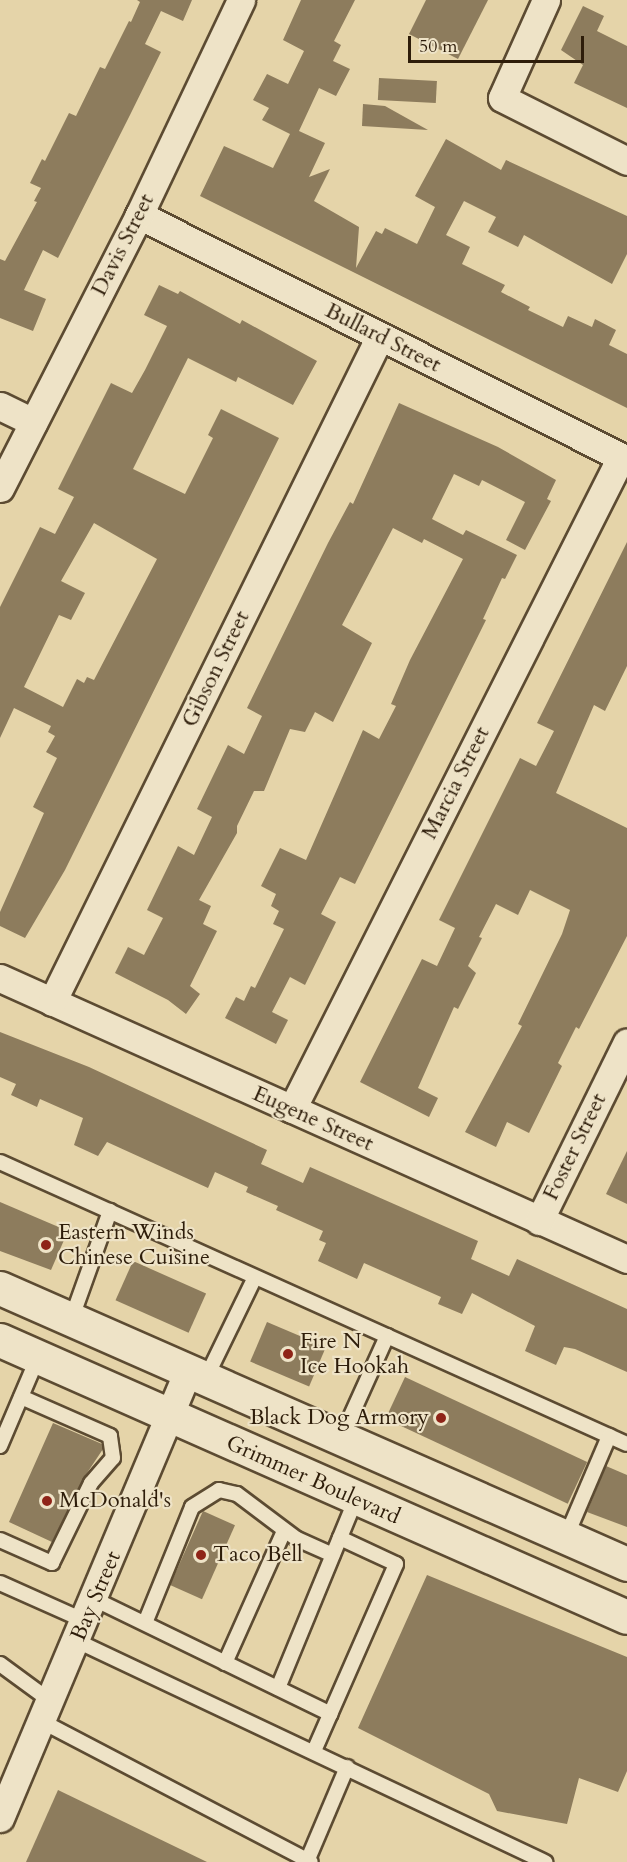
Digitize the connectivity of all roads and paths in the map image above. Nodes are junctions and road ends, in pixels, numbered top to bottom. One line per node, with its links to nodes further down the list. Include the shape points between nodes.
1 (241, 0): 4 (street, Davis Street)
2 (546, 0): 3 (street, via 502,98)
3 (627, 161)
4 (139, 215): 5 (street, Bullard Street); 7 (street, Davis Street)
5 (380, 336): 8 (street, Bullard Street); 11 (street, Gibson Street)
6 (0, 406): 7 (street)
7 (33, 422): 9 (street, Davis Street)
8 (624, 458): 13 (street, Marcia Street)
9 (0, 488)
10 (0, 978): 11 (street, Eugene Street)
11 (52, 1002): 13 (street, Eugene Street)
12 (627, 1042): 16 (street, Foster Street)
13 (292, 1109): 16 (street, Eugene Street)
14 (0, 1162): 15 (lane)
15 (110, 1211): 18 (lane); 20 (lane)
16 (539, 1221): 17 (street, Eugene Street)
17 (627, 1259)
18 (255, 1276): 21 (lane); 24 (lane)
19 (0, 1288): 20 (main road)
20 (71, 1321): 24 (main road)
21 (387, 1336): 27 (lane); 28 (lane)
22 (0, 1340): 23 (main road, Grimmer Boulevard)
23 (38, 1357): 25 (lane); 26 (main road, Grimmer Boulevard)
24 (196, 1377): 26 (street, Bay Street); 28 (main road)
25 (21, 1397): 30 (lane); 35 (lane, via 110,1436 113,1458 91,1483 52,1563)
26 (170, 1418): 31 (main road, Grimmer Boulevard); 40 (street, Bay Street)
27 (609, 1436): 29 (lane); 33 (lane)
28 (340, 1439): 33 (main road)
29 (627, 1444)
30 (0, 1446)
31 (356, 1499): 34 (lane); 39 (main road, Grimmer Boulevard)
32 (284, 1531): 36 (lane); 41 (lane, via 237,1494 219,1490 204,1497 192,1507); 42 (lane)
33 (566, 1537): 37 (main road)
34 (340, 1538): 36 (lane); 46 (lane, via 396,1564)
35 (0, 1540)
36 (333, 1555): 44 (lane)
37 (627, 1564)
38 (0, 1583): 40 (lane)
39 (627, 1617)
40 (86, 1620): 41 (lane); 45 (street, Bay Street); 47 (lane)
41 (145, 1623): 42 (lane)
42 (225, 1663): 44 (lane)
43 (0, 1664): 45 (lane)
44 (278, 1688): 46 (lane)
45 (47, 1712): 49 (street, Bay Street); 50 (lane)
46 (331, 1714): 47 (lane)
47 (314, 1751): 48 (lane)
48 (347, 1767): 50 (lane); 51 (lane)
49 (0, 1818)
50 (310, 1861)
51 (545, 1862)

